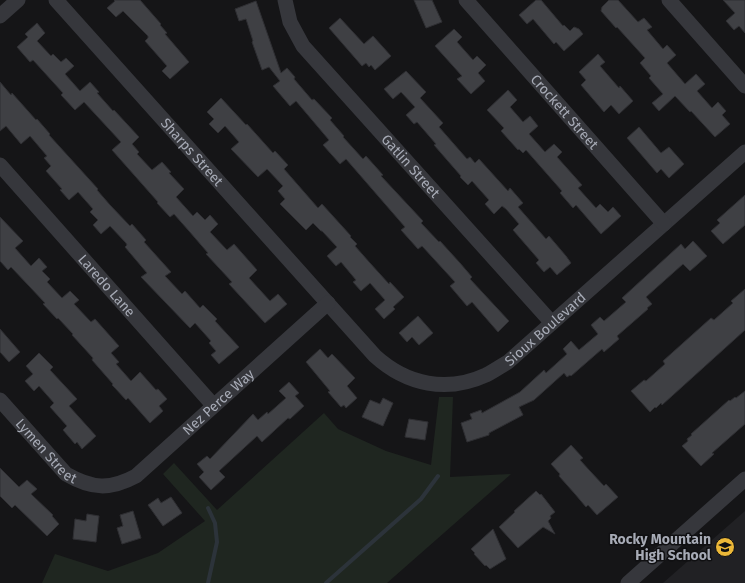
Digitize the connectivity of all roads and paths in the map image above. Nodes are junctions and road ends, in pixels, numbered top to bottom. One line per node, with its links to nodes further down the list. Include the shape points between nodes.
1 (18, 0): 6 (street)
2 (56, 0): 11 (street, Sharps Street)
3 (285, 0): 12 (street, Gatlin Street, via 290,22 303,46)
4 (466, 0): 10 (street, Crockett Street)
5 (669, 0): 7 (street)
6 (0, 16)
7 (745, 86)
8 (745, 152): 10 (street, Sioux Boulevard)
9 (0, 165): 14 (street, Laredo Lane)
10 (664, 224): 12 (street, Sioux Boulevard)
11 (328, 303): 12 (street, Sioux Boulevard, via 385,365 413,380 440,385 469,381 486,375 508,362); 14 (street, Nez Perce Way)
12 (552, 323)
13 (0, 400): 16 (street, Lymen Street, via 66,474 79,481)
14 (213, 405): 16 (street, Nez Perce Way, via 136,476 123,483)
15 (745, 479): 17 (street)
16 (102, 486)
17 (628, 583)

